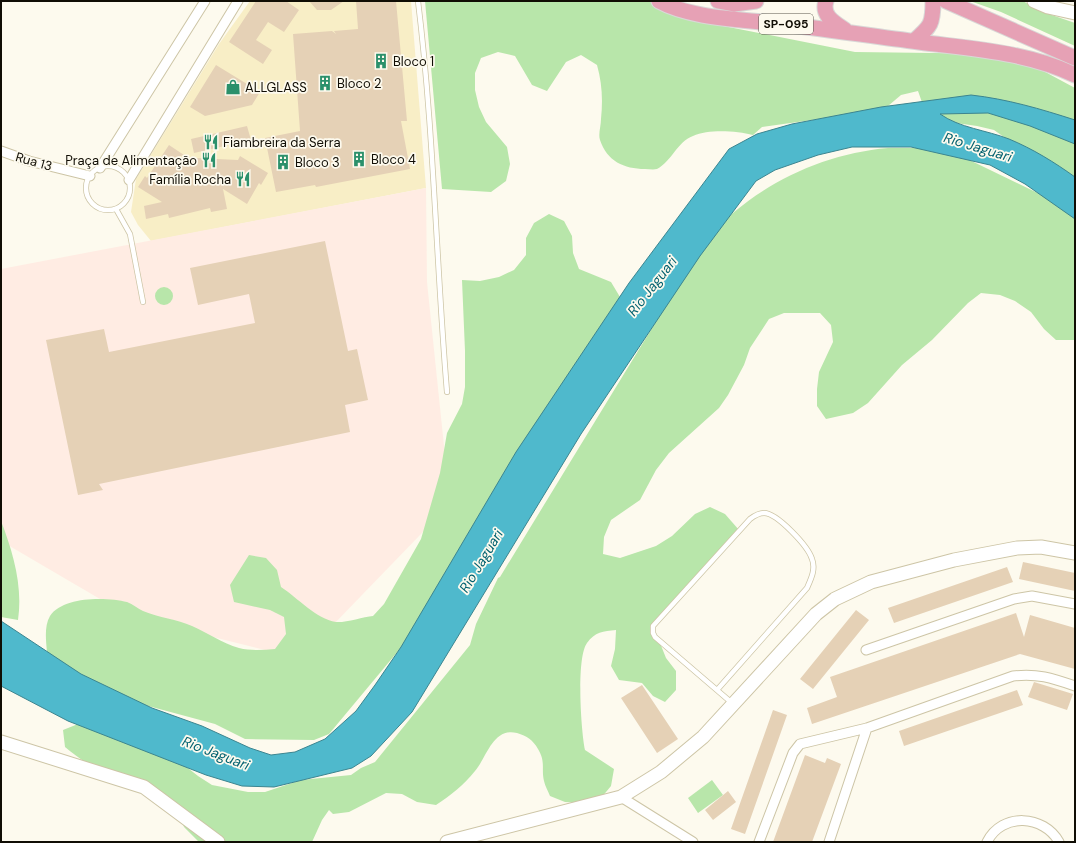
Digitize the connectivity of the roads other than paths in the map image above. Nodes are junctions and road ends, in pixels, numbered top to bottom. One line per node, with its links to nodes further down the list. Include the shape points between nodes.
1 (205, 1): 17 (street)
2 (238, 1): 19 (street)
3 (418, 1): 22 (lane, via 434,189)
4 (659, 1): 12 (main road, SP-095, via 692,12 721,17)
5 (718, 1): 6 (main road, SP-095, via 734,4)
6 (756, 1)
7 (826, 1): 12 (main road, via 825,13 830,20)
8 (933, 1): 13 (main road, via 933,18 927,29)
9 (946, 1): 14 (main road)
10 (1034, 1): 11 (street)
11 (1075, 13)
12 (846, 31): 13 (main road, SP-095)
13 (914, 41): 15 (main road, SP-095, via 1022,56 1059,67)
14 (1075, 58)
15 (1075, 75)
16 (1, 151): 18 (street, Rua 13)
17 (100, 168): 18 (lane); 19 (lane, via 114,167)
18 (90, 176): 20 (lane, via 86,189 91,202 102,210)
19 (129, 180): 20 (lane, via 130,194)
20 (116, 209): 21 (lane, via 130,234)
21 (143, 302)
22 (447, 392)
23 (1075, 553): 28 (street, via 1041,547 1017,548 954,560 871,582 835,600 816,614)
24 (1075, 604): 25 (street, via 1032,596 1014,599)
25 (866, 650)
26 (1075, 686): 29 (street, via 1049,677 1030,674 1013,676)
27 (717, 690): 27 (lane, via 655,638 653,626 750,519 756,514 765,513 774,516 806,547 813,560 813,575 807,588); 28 (lane)
28 (734, 704): 31 (street, via 703,737 661,772)
29 (866, 728): 35 (street, via 800,744 793,753); 36 (street)
30 (1, 742): 32 (street, via 144,787)
31 (621, 797): 33 (street); 34 (street)
32 (218, 842)
33 (446, 842)
34 (693, 842)
35 (759, 842)
36 (829, 842)
37 (987, 842): 38 (street, via 999,827 1012,821 1024,820 1047,827)
38 (1059, 842)

